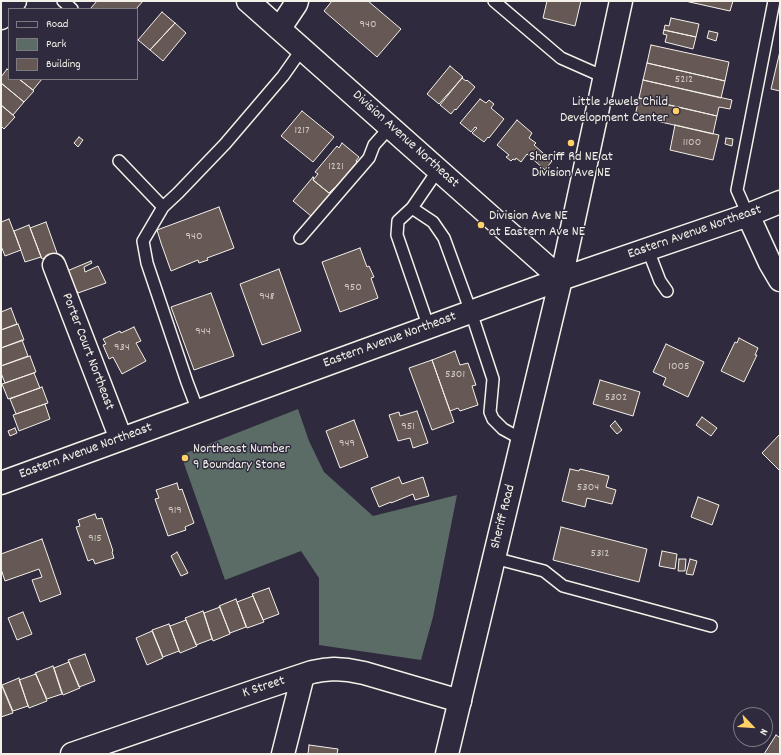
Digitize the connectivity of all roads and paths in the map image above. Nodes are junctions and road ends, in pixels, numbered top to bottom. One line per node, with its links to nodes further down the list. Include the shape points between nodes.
1 (63, 1): 7 (lane)
2 (248, 1): 10 (main road, Division Avenue Northeast)
3 (297, 1): 10 (main road)
4 (494, 1): 12 (lane, via 561,58)
5 (621, 1): 12 (main road, Sheriff Road)
6 (774, 1): 19 (lane, via 737,190)
7 (71, 8)
8 (8, 10): 9 (main road)
9 (1, 18)
10 (280, 28): 11 (main road, Division Avenue Northeast)
11 (302, 49): 13 (main road, Division Avenue Northeast); 17 (lane, via 284,76 229,139)
12 (604, 77): 23 (main road, Sheriff Road)
13 (390, 127): 15 (main road, Division Avenue Northeast); 20 (lane, via 374,145 369,158)
14 (119, 161): 17 (lane)
15 (438, 170): 18 (lane); 23 (main road, Division Avenue Northeast)
16 (780, 202): 19 (main road, Eastern Avenue Northeast)
17 (163, 206): 28 (lane, via 143,241 147,264)
18 (412, 208): 26 (lane, via 432,222 444,238); 27 (lane, via 398,221 397,236)
19 (748, 215): 21 (main road, Eastern Avenue Northeast); 24 (main road)
20 (300, 238)
21 (648, 250): 23 (main road, Eastern Avenue Northeast); 25 (lane, via 660,281)
22 (54, 265): 29 (main road, Porter Court Northeast)
23 (561, 279): 26 (main road, Eastern Avenue Northeast); 30 (main road, Sheriff Road)
24 (780, 280)
25 (667, 291)
26 (471, 312): 27 (main road, Eastern Avenue Northeast); 30 (lane, via 493,379 490,412 493,420)
27 (429, 328): 28 (main road, Eastern Avenue Northeast)
28 (198, 411): 29 (main road, Eastern Avenue Northeast)
29 (121, 439): 31 (main road, Eastern Avenue Northeast)
30 (523, 440): 32 (main road, Sheriff Road)
31 (1, 482)
32 (494, 558): 33 (lane, via 544,571 563,586); 35 (main road, Sheriff Road)
33 (711, 626)
34 (303, 675): 35 (main road, K Street, via 323,670 348,670); 36 (main road, K Street); 37 (main road)
35 (460, 700): 38 (main road, Sheriff Road)
36 (72, 754)
37 (283, 754)
38 (447, 754)

